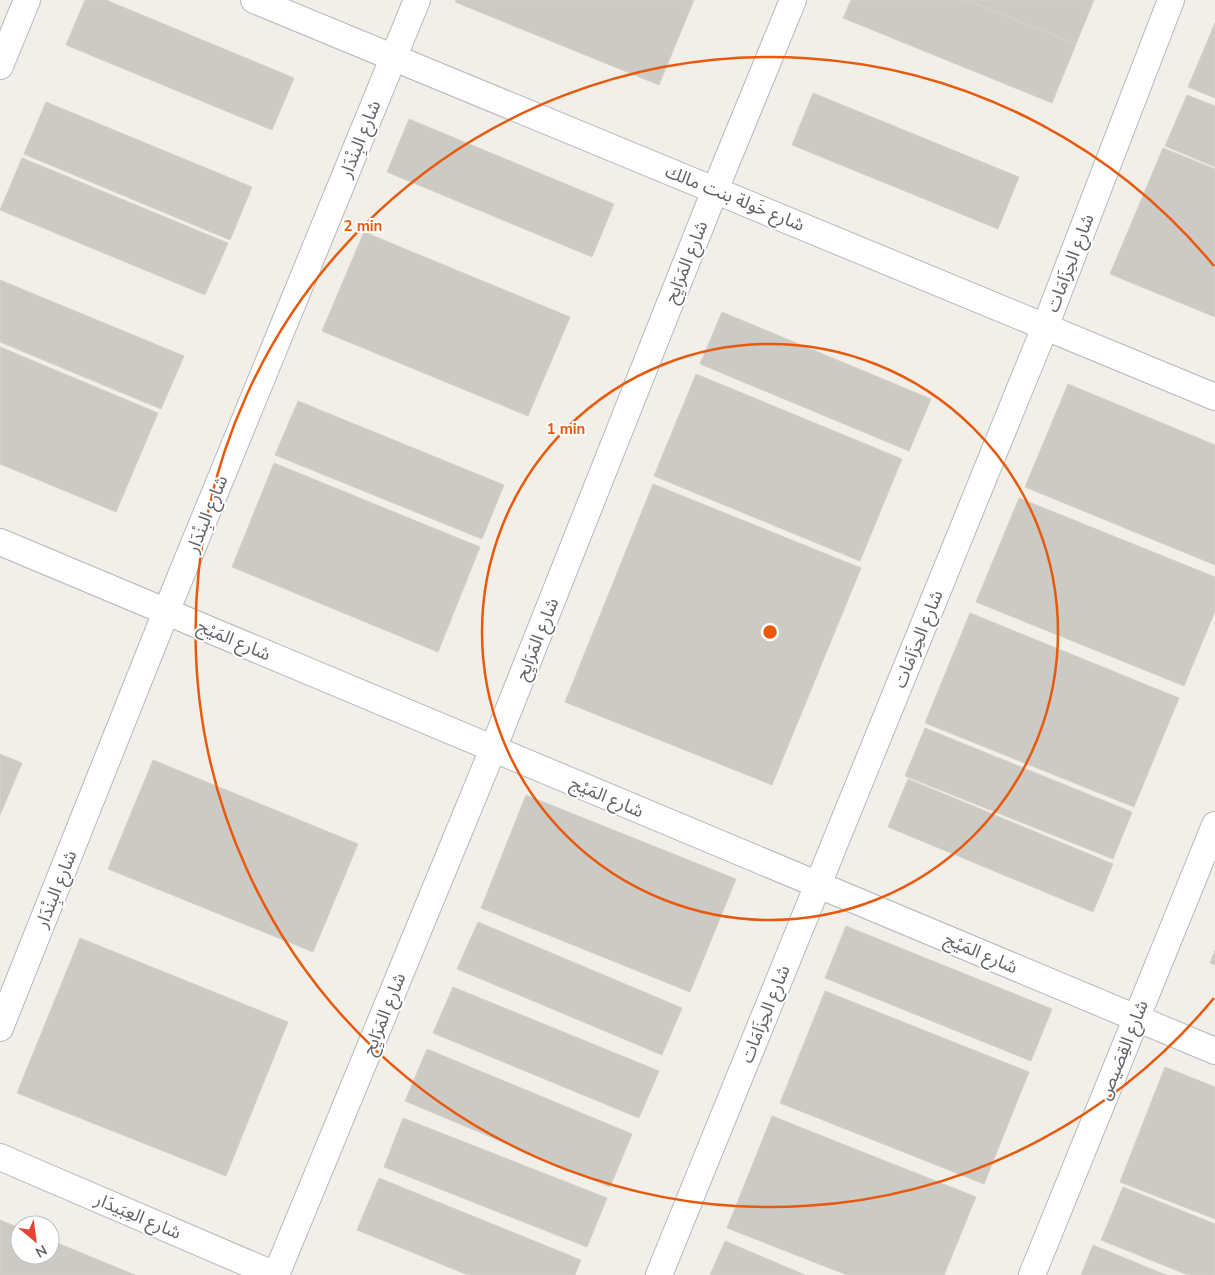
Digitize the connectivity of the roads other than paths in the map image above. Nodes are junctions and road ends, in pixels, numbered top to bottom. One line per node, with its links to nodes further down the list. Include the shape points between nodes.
1 (26, 0): 7 (street)
2 (254, 0): 6 (street, شارع خَولة بنت مالك)
3 (416, 0): 6 (street, شارع البِنْدَار)
4 (793, 0): 8 (street, شارع المَرَايِح)
5 (1171, 0): 9 (street, شارع الحِزَامَات)
6 (394, 58): 8 (street, شارع خَولة بنت مالك); 12 (street, شارع البِنْدَار)
7 (0, 66)
8 (714, 190): 9 (street, شارع خَولة بنت مالك); 13 (street, شارع المَرَايِح)
9 (1045, 327): 10 (street, شارع خَولة بنت مالك); 15 (street, شارع الحِزَامَات)
10 (1215, 397)
11 (0, 542): 12 (street, شارع المَيْج)
12 (166, 612): 13 (street, شارع المَيْج); 17 (street, شارع البِنْدَار)
13 (493, 749): 15 (street, شارع المَيْج); 20 (street, شارع المَرَايِح)
14 (1215, 825): 16 (street, شارع القِصَيص)
15 (817, 884): 16 (street, شارع المَيْج); 21 (street, شارع الحِزَامَات)
16 (1136, 1018): 18 (street, شارع المَيْج); 22 (street, شارع القِصَيص)
17 (0, 1028)
18 (1215, 1051)
19 (0, 1158): 20 (street, شارع العِبَيدَار)
20 (276, 1275)
21 (659, 1275)
22 (1032, 1275)

